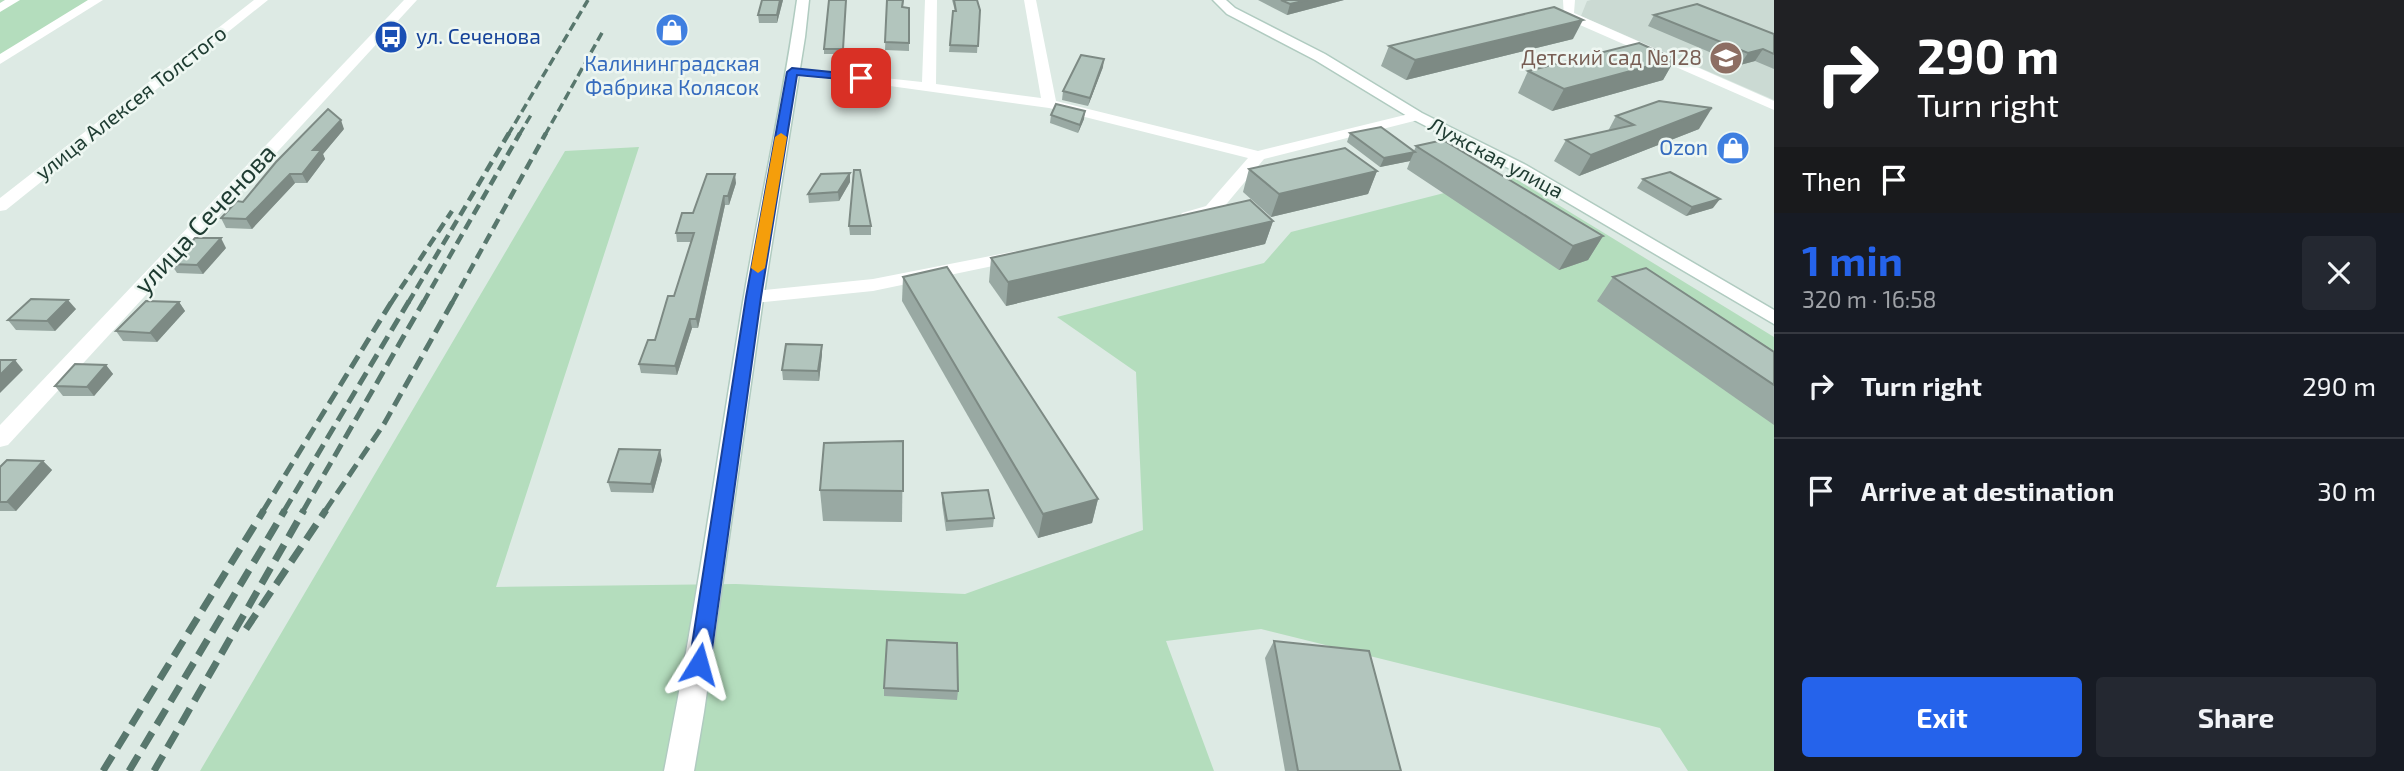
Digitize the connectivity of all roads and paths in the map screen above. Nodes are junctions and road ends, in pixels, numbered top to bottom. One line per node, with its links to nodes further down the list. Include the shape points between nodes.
1 (13, 0): 10 (street)
2 (97, 0): 11 (street)
3 (262, 0): 18 (street, улица Алексея Толстого)
4 (411, 0): 23 (street, улица Сеченова)
5 (803, 0): 12 (street)
6 (931, 0): 13 (street)
7 (1030, 0): 14 (street)
8 (1219, 0): 16 (street, Лужская улица)
9 (1569, 0): 15 (street, via 1568,15)
10 (0, 8)
11 (2, 57)
12 (792, 72): 13 (street); 21 (street)
13 (929, 87): 14 (street)
14 (1049, 104): 17 (street)
15 (1774, 106)
16 (1417, 116): 17 (street); 22 (street, Лужская улица, via 1520,168)
17 (1258, 156): 19 (street, via 1212,209)
18 (0, 206)
19 (1170, 221)
20 (1038, 251): 21 (street, via 873,285)
21 (754, 297): 24 (street)
22 (1774, 318)
23 (0, 439)
24 (680, 771)

